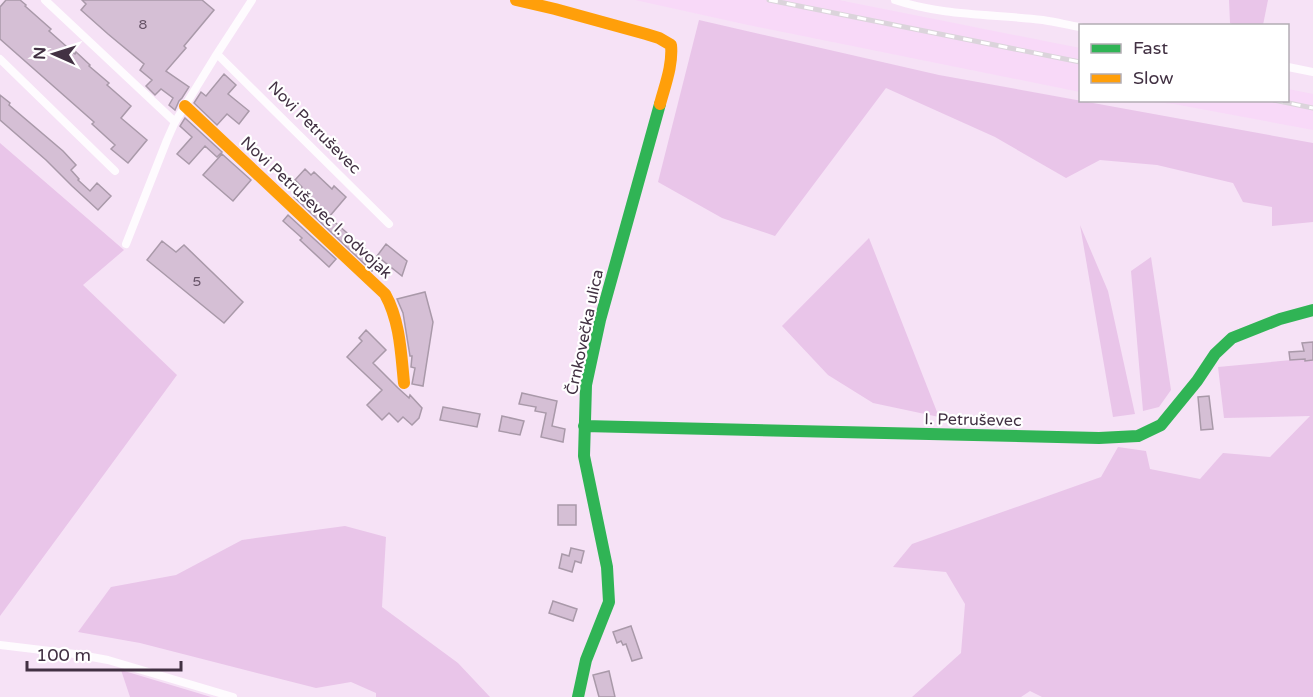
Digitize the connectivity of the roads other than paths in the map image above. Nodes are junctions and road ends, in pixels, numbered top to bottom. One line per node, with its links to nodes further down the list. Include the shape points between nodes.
1 (45, 0): 11 (street)
2 (252, 0): 6 (street)
3 (516, 0): 17 (street, Črnkovečka ulica, via 642,33 671,45 670,68 600,320 586,385)
4 (895, 0): 5 (street, via 950,12)
5 (1079, 27)
6 (217, 54): 10 (street); 13 (street, Novi Petruševec)
7 (0, 59): 12 (street)
8 (1289, 67): 9 (street)
9 (1313, 72)
10 (185, 106): 11 (street); 16 (street, Novi Petruševec I. odvojak, via 385,294 394,316)
11 (175, 122): 14 (street)
12 (115, 171)
13 (389, 224)
14 (126, 244)
15 (1313, 310): 17 (street, I. Petruševec, via 1232,338 1215,354 1161,425 1138,436)
16 (404, 383)
17 (584, 426): 20 (street, Črnkovečka ulica, via 584,456 607,567 609,602 586,660)
18 (0, 645): 19 (street, via 108,660)
19 (233, 697)
20 (578, 697)

